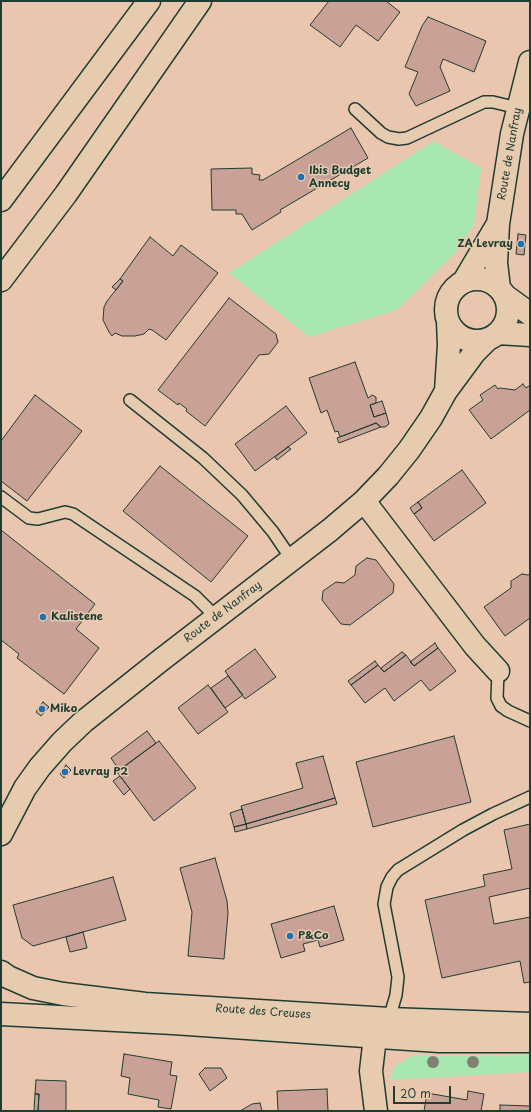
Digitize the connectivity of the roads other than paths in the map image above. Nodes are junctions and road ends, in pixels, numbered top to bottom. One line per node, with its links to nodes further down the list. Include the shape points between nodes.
1 (200, 1): 8 (main road, via 66,194)
2 (148, 2): 6 (main road)
3 (530, 62): 4 (main road, Route de Nanfray)
4 (518, 108): 5 (lane, via 484,102 407,138 399,139 381,133); 7 (main road, Route de Nanfray)
5 (355, 109)
6 (1, 200)
7 (498, 224): 9 (main road, Route de Nanfray); 10 (main road, Route de Nanfray, via 496,263)
8 (1, 280)
9 (464, 282): 10 (main road, via 482,280 491,283); 12 (main road, Route de Nanfray, via 456,286 446,303)
10 (502, 292): 11 (main road); 14 (main road, Route de Nanfray, via 508,305 508,315 504,325)
11 (530, 314)
12 (448, 322): 14 (main road, via 452,330 464,339 479,341); 15 (main road, Route de Nanfray)
13 (530, 335): 14 (main road)
14 (493, 336): 15 (main road, Route de Nanfray, via 474,353)
15 (446, 391): 18 (main road, Route de Nanfray, via 421,434 388,476)
16 (130, 400): 19 (lane, via 203,458 242,495 273,532)
17 (1, 497): 20 (lane, via 28,518 38,519 65,512 72,514 194,596)
18 (364, 501): 19 (main road, Route de Nanfray); 21 (main road, via 475,646)
19 (292, 560): 20 (main road, Route de Nanfray)
20 (216, 618): 24 (main road, Route de Nanfray, via 92,714 62,742 25,788)
21 (498, 672): 22 (lane, via 497,698 501,706)
22 (530, 721)
23 (530, 796): 27 (lane, via 463,830 398,870 392,877 386,887 384,904 398,977)
24 (1, 834)
25 (1, 972): 27 (main road, Route des Creuses, via 33,988 145,1004)
26 (1, 1014): 30 (main road, Route des Creuses)
27 (389, 1019): 28 (main road, Route des Creuses); 30 (main road, via 372,1028)
28 (426, 1021): 29 (main road, Route des Creuses); 31 (main road, via 390,1029)
29 (530, 1024)
30 (345, 1036): 31 (main road, Route des Creuses)
31 (376, 1037): 32 (main road, Route des Creuses, via 439,1041); 33 (main road, via 371,1071)
32 (530, 1041)
33 (376, 1111)

